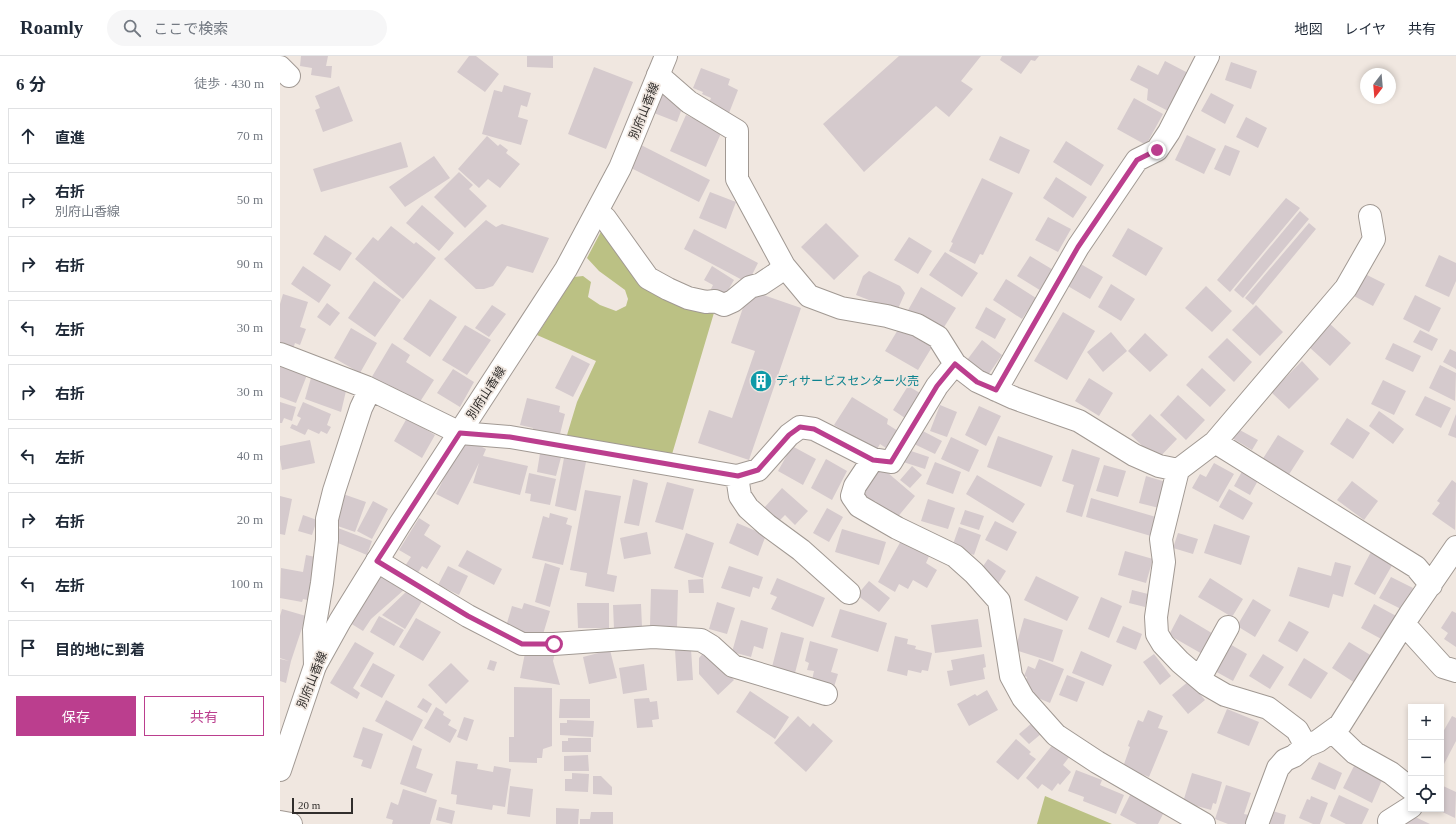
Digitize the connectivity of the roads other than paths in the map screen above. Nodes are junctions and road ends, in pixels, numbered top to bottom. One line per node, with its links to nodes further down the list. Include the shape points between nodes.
1 (1208, 56): 9 (street, via 1169,132 1157,150 1137,160 1078,247)
2 (662, 66): 3 (street, 別府山香線, via 620,168); 5 (street, via 689,102 737,131 737,179)
3 (597, 212): 5 (street, via 605,218 648,278 688,298 715,301 724,305 734,302 750,287 761,284); 10 (street, 別府山香線, via 566,269)
4 (1370, 216): 11 (street, via 1374,239 1346,288)
5 (784, 266): 7 (street, via 809,296 841,308 888,316 917,325 938,337)
6 (280, 354): 8 (street)
7 (955, 364): 9 (street, via 977,382); 12 (street, via 937,386 891,462)
8 (370, 389): 10 (street); 21 (street, via 361,408 327,519 322,583 314,630)
9 (996, 390): 13 (street, via 1079,421 1134,455 1159,466)
10 (460, 433): 14 (street, via 510,437); 16 (street, 別府山香線)
11 (1215, 442): 13 (street); 17 (street, via 1416,567)
12 (873, 460): 14 (street, via 814,429 800,427 789,435 758,470); 33 (street, via 855,486 852,496 859,506 955,556 1000,600 1010,676 1023,698 1056,735 1097,762)
13 (1178, 470): 23 (street, via 1161,539 1164,562 1156,617 1157,634 1180,662)
14 (738, 476): 18 (street, via 740,496 748,508)
15 (1456, 547): 17 (street)
16 (377, 561): 21 (street, 別府山香線); 24 (street, via 468,616 522,644 653,637 701,640 733,666)
17 (1431, 585): 19 (street)
18 (849, 593)
19 (1404, 624): 22 (street, via 1443,667); 25 (street, via 1340,725)
20 (1228, 627): 23 (street)
21 (315, 666): 27 (street, 別府山香線)
22 (1456, 671)
23 (1200, 678): 26 (street, via 1225,695 1268,708 1297,730)
24 (826, 694)
25 (1332, 731): 26 (street); 28 (street, via 1356,753 1391,773)
26 (1306, 746): 34 (street, via 1278,768)
27 (280, 770)
28 (1408, 787)
29 (1408, 809): 30 (street)
30 (1389, 821)
31 (280, 822): 32 (street)
32 (291, 824)
33 (1204, 824)
34 (1256, 824)

